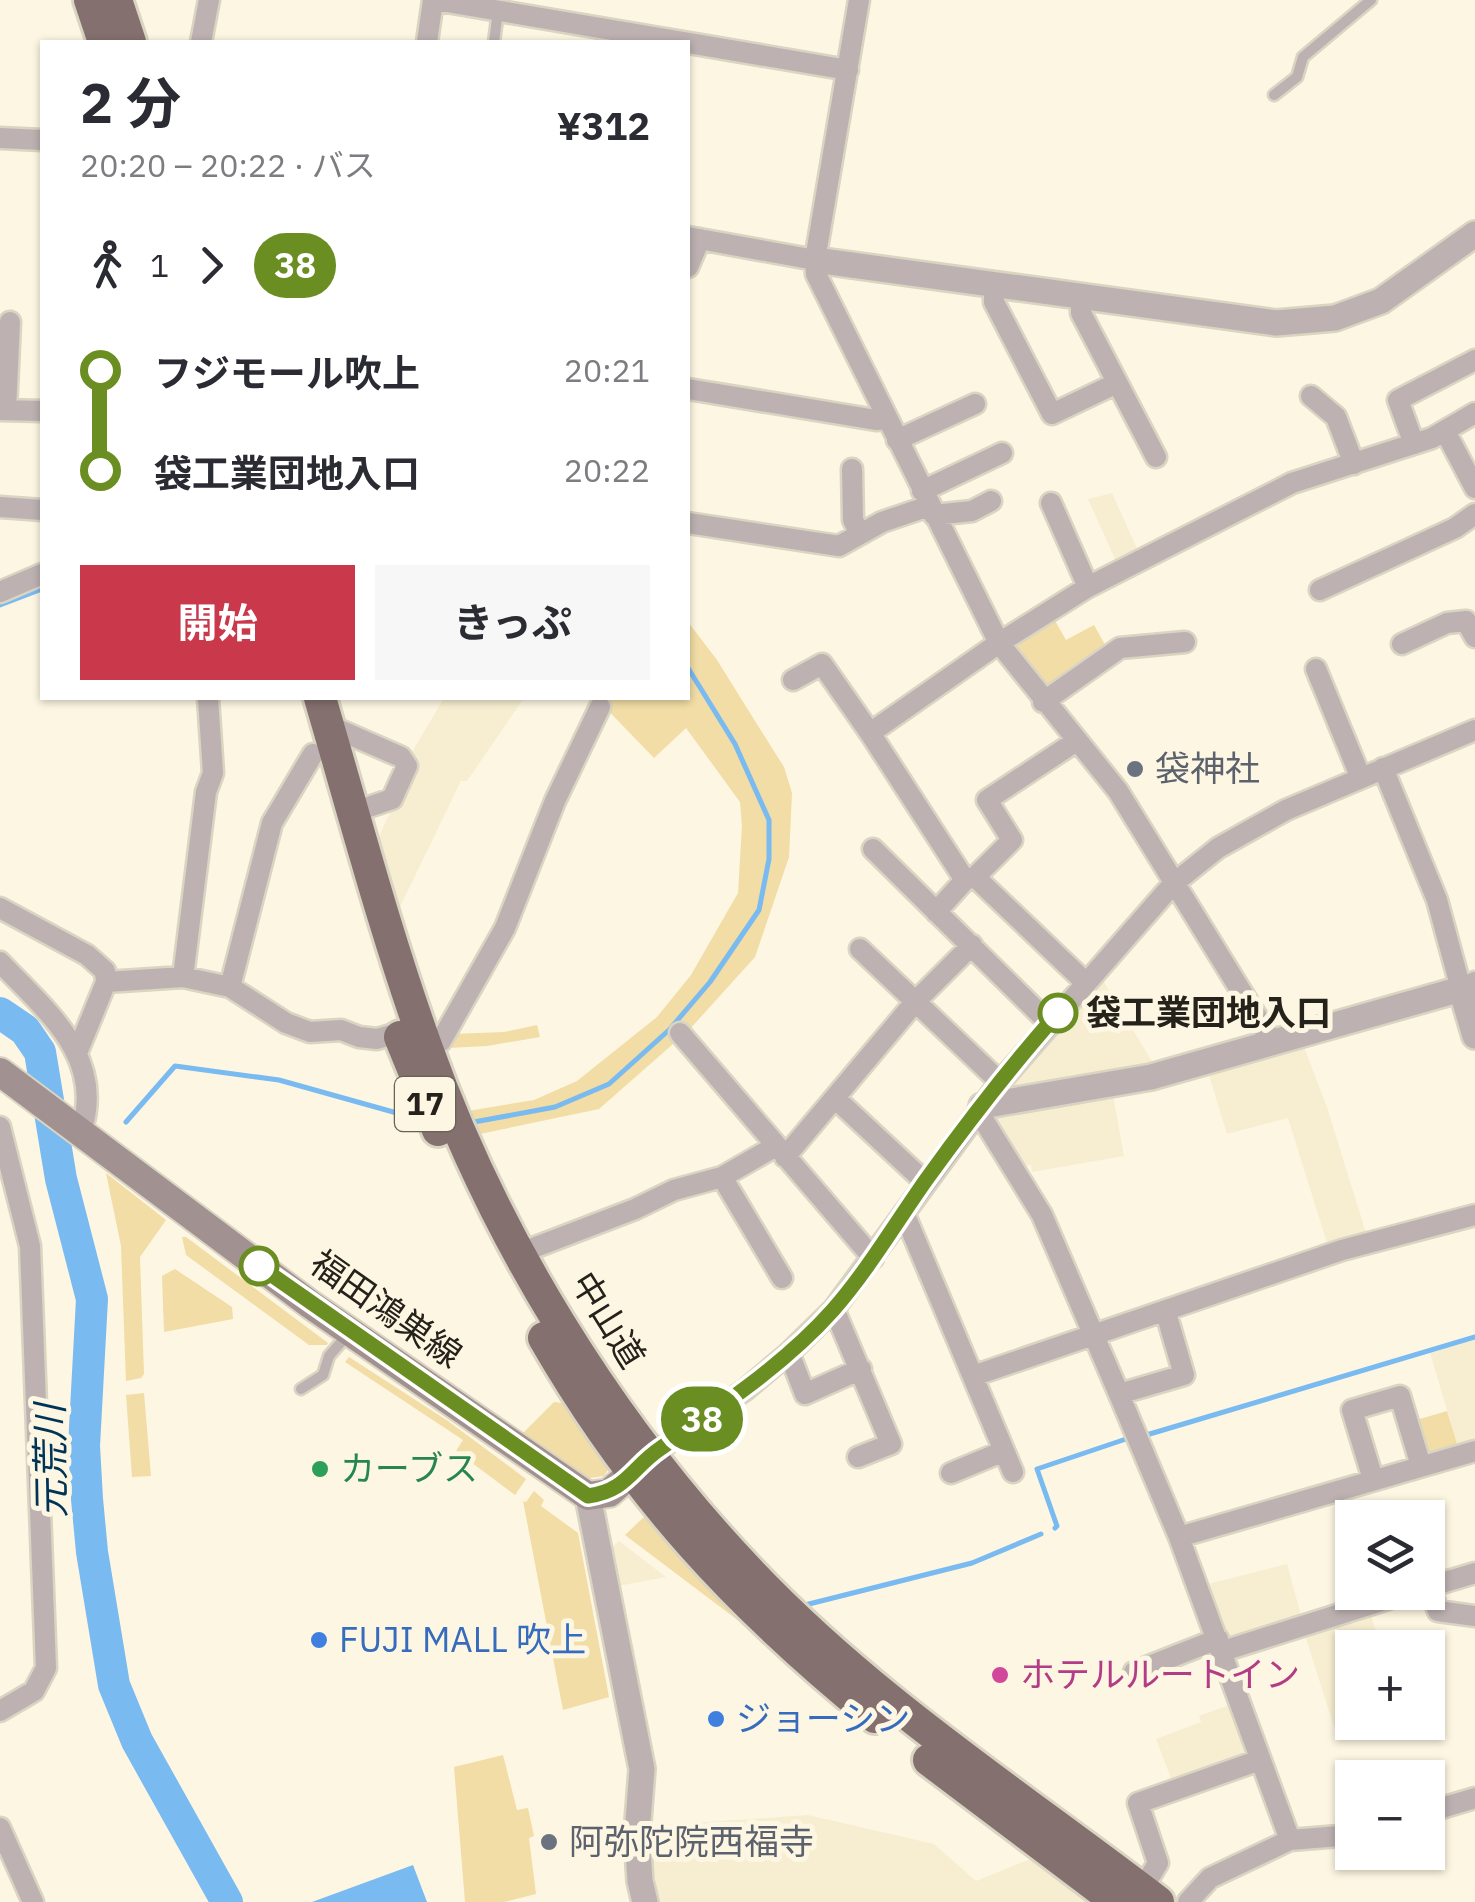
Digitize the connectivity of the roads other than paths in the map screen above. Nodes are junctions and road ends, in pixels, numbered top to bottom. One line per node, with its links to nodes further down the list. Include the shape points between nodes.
1 (90, 0): 8 (highway)
2 (116, 0): 9 (highway)
3 (209, 0): 10 (street)
4 (434, 0): 7 (street); 11 (street)
5 (858, 0): 15 (street)
6 (1371, 0): 16 (lane, via 1303,58 1297,77)
7 (499, 5): 12 (lane); 13 (street)
8 (103, 40)
9 (129, 40)
10 (201, 40)
11 (427, 40)
12 (494, 40)
13 (687, 40)
14 (690, 41): 15 (street)
15 (848, 70): 21 (street)
16 (1274, 95)
17 (0, 138): 18 (street)
18 (40, 140)
19 (1475, 234): 23 (street, via 1381,302 1335,318 1276,323)
20 (694, 238): 21 (street)
21 (814, 260): 22 (street); 33 (street)
22 (994, 285): 23 (street); 26 (street, via 994,302 1052,414)
23 (1081, 296): 26 (street, via 1081,313)
24 (10, 322): 30 (street)
25 (1475, 360): 36 (street, via 1398,400)
26 (1117, 383): 38 (street)
27 (690, 389): 33 (street)
28 (1310, 396): 39 (street, via 1336,417)
29 (975, 404): 35 (street)
30 (3, 410): 31 (street)
31 (40, 411)
32 (1475, 412): 34 (street)
33 (886, 418): 35 (street)
34 (1445, 430): 36 (street); 41 (street)
35 (897, 440): 44 (street)
36 (1414, 444): 39 (street)
37 (1002, 453): 44 (street)
38 (1156, 457)
39 (1354, 464): 51 (street, via 1252,502)
40 (852, 469): 49 (street, via 853,520)
41 (1475, 488)
42 (991, 500): 44 (street, via 972,511)
43 (1051, 502): 51 (street)
44 (929, 504): 49 (street); 56 (street)
45 (0, 507): 46 (street)
46 (40, 510)
47 (1475, 514): 52 (street)
48 (690, 523): 49 (street, via 839,546)
49 (860, 534)
50 (40, 575): 53 (street)
51 (1088, 587): 56 (street)
52 (1320, 590)
53 (0, 592)
54 (1475, 637): 57 (street, via 1466,622 1447,622)
55 (1185, 642): 62 (street, via 1120,648)
56 (999, 643): 62 (street); 66 (street)
57 (1402, 644)
58 (1316, 669): 69 (street)
59 (793, 680): 66 (street, via 822,664)
60 (208, 700): 79 (street, via 213,774)
61 (299, 700): 64 (highway, 中山道 / 17)
62 (1043, 702): 67 (street)
63 (600, 707): 88 (street, via 505,928 441,1041)
64 (320, 726): 70 (highway, 中山道 / 17); 70 (street, via 401,757 407,766 392,799); 82 (street, via 272,823); 88 (highway, 中山道 / 17)
65 (1475, 730): 68 (street)
66 (870, 733): 72 (street)
67 (1074, 742): 72 (street, via 986,800 1012,840); 73 (street, via 1118,791)
68 (1383, 768): 69 (street); 83 (street)
69 (1360, 776): 73 (street, via 1218,848)
70 (354, 812): 88 (highway, 中山道 / 17)
71 (873, 849): 75 (street)
72 (970, 878): 75 (street); 81 (street)
73 (1173, 884): 81 (street); 89 (street)
74 (0, 908): 80 (street, via 87,955 105,971)
75 (936, 912): 76 (street)
76 (972, 946): 84 (street); 85 (street)
77 (860, 949): 84 (street)
78 (0, 962): 90 (street, via 70,1035)
79 (184, 978): 80 (street); 82 (street)
80 (106, 982): 90 (street)
81 (1085, 982): 85 (street)
82 (230, 986): 88 (street, via 310,1032)
83 (1468, 986): 87 (street); 89 (street)
84 (916, 1001): 92 (street); 93 (street)
85 (1049, 1023): 92 (street)
86 (680, 1033): 97 (street)
87 (1475, 1036)
88 (413, 1042): 102 (highway, 中山道 / 17); 117 (highway, 中山道 / 17, via 416,1083 478,1220 556,1359)
89 (1273, 1043): 94 (street, via 1151,1076)
90 (77, 1053): 96 (street, via 90,1106)
91 (0, 1072): 96 (main road, 福田鴻巣線)
92 (1000, 1082): 94 (street)
93 (836, 1099): 97 (street); 99 (street)
94 (980, 1109): 99 (street); 108 (street, via 1042,1215)
95 (0, 1126): 131 (street, via 30,1246 46,1668 34,1691)
96 (81, 1132): 107 (main road, 福田鴻巣線)
97 (781, 1151): 98 (street); 103 (street)
98 (722, 1177): 102 (street); 104 (street)
99 (924, 1182): 100 (street)
100 (904, 1213): 103 (street); 111 (street)
101 (1475, 1215): 106 (street, via 1342,1250)
102 (520, 1253): 117 (highway, 中山道 / 17)
103 (874, 1258): 105 (street)
104 (782, 1278)
105 (834, 1309): 109 (street); 110 (street)
106 (1166, 1313): 108 (street); 113 (street, via 1184,1375)
107 (349, 1332): 112 (lane, via 329,1356 324,1375); 122 (main road, 福田鴻巣線)
108 (1093, 1336): 111 (street); 113 (street)
109 (789, 1353): 110 (street, via 804,1394); 117 (street)
110 (861, 1370): 116 (street, via 891,1444)
111 (974, 1376): 114 (street)
112 (301, 1389)
113 (1118, 1394): 123 (street)
114 (1004, 1451): 119 (street); 120 (street)
115 (1475, 1451): 118 (street)
116 (858, 1457)
117 (642, 1464): 122 (main road, via 609,1493); 139 (highway, 中山道 / 17, via 676,1531 793,1648 917,1751)
118 (1421, 1466): 121 (street); 121 (street, via 1400,1396 1352,1410)
119 (1013, 1472)
120 (950, 1473)
121 (1373, 1479): 123 (street)
122 (588, 1496): 141 (street, via 642,1769 636,1834)
123 (1179, 1537): 129 (street)
124 (1475, 1573): 125 (street)
125 (1445, 1582)
126 (1346, 1610): 129 (street)
127 (1437, 1610): 128 (street)
128 (1475, 1616)
129 (1220, 1645): 130 (street); 132 (street)
130 (1134, 1672)
131 (0, 1711)
132 (1260, 1760): 137 (street); 139 (street, via 1138,1803 1158,1863)
133 (1475, 1798): 134 (street)
134 (1445, 1807)
135 (0, 1828): 138 (street)
136 (1335, 1836): 137 (street)
137 (1290, 1840): 142 (street, via 1210,1878)
138 (6, 1858): 140 (street)
139 (1139, 1898)
140 (34, 1902)
141 (646, 1902)
142 (1188, 1902)

